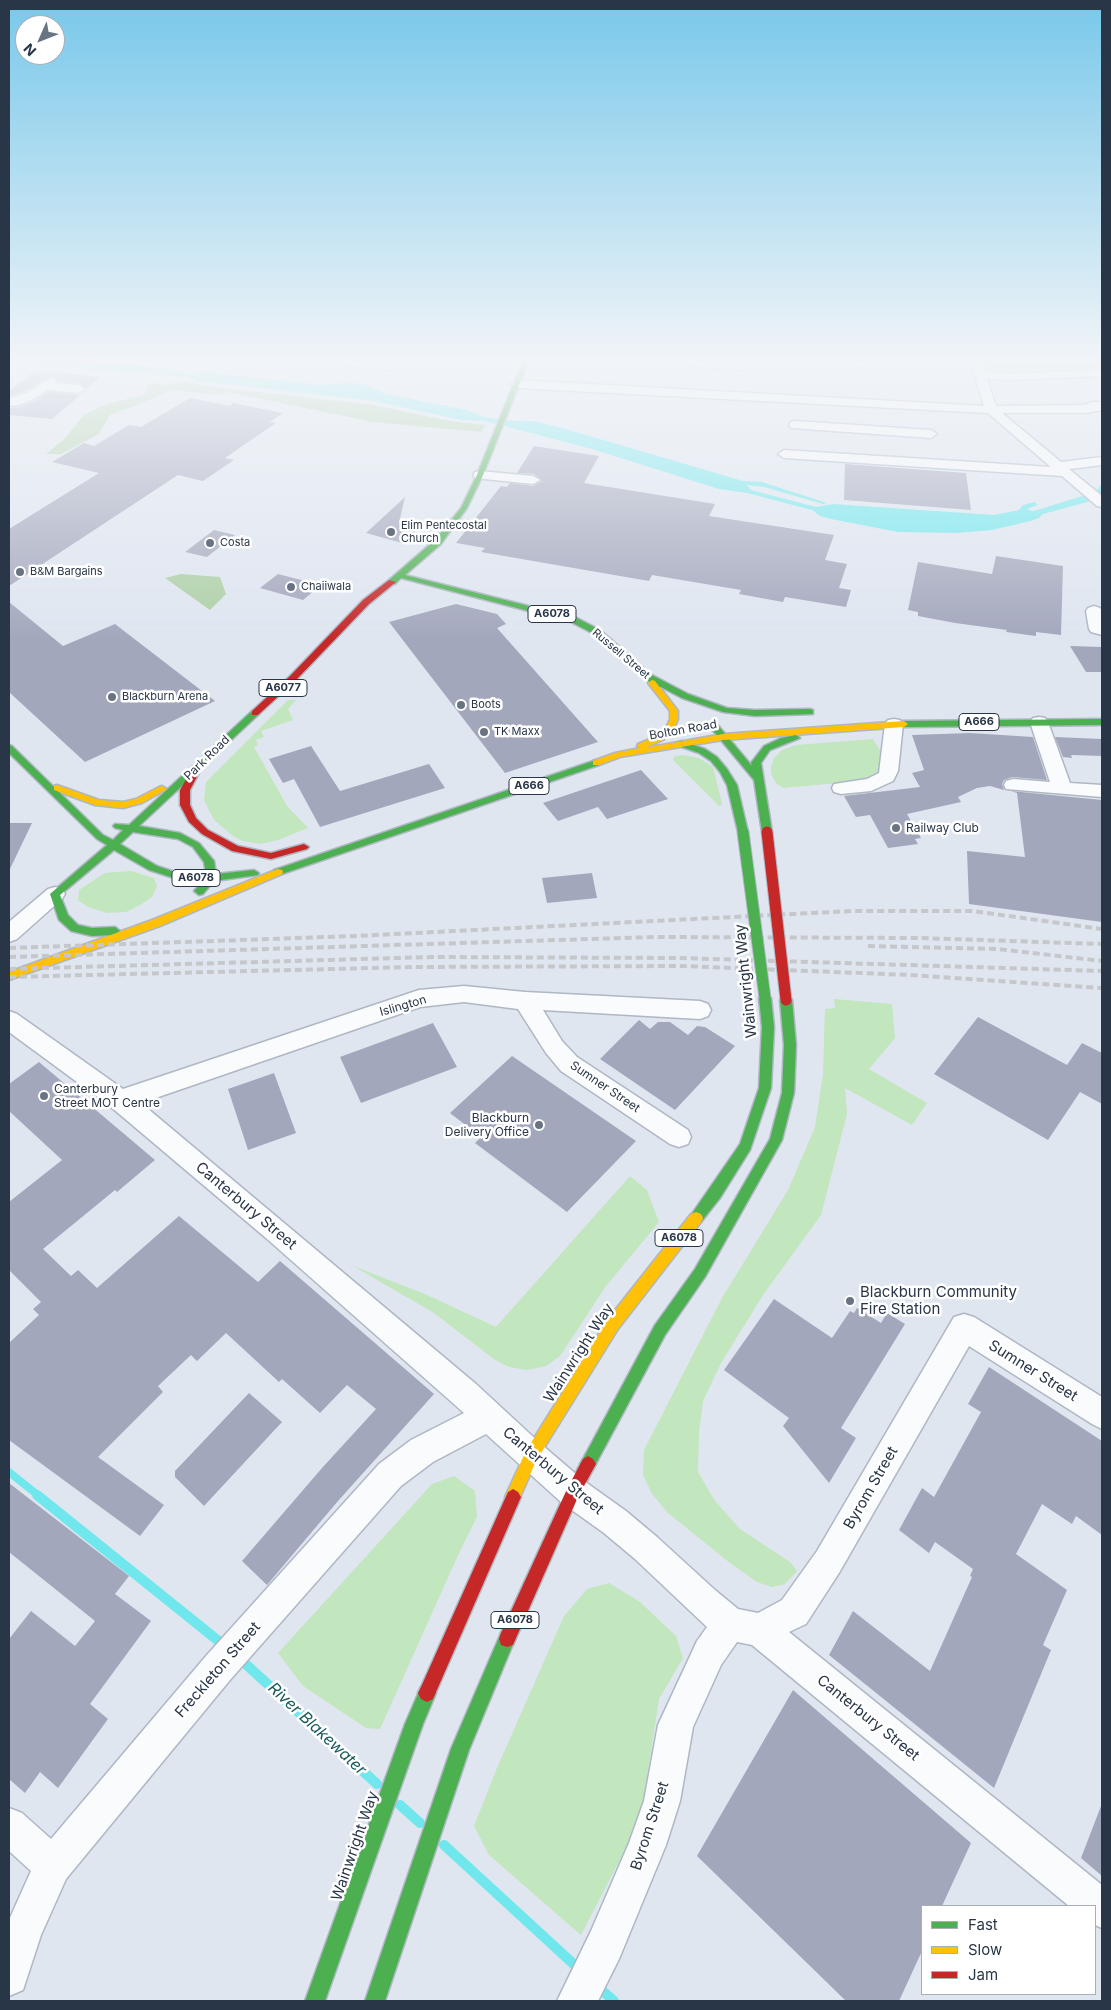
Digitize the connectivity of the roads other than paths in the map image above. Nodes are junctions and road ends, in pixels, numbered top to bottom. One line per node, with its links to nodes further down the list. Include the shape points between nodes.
1 (489, 454): 6 (highway, A6077)
2 (788, 454): 5 (street)
3 (1042, 454): 5 (street)
4 (1102, 461): 5 (street)
5 (1060, 469): 8 (street)
6 (480, 475): 7 (street); 9 (highway, A6077, via 464,508 438,542)
7 (533, 480)
8 (1102, 502)
9 (400, 576): 10 (highway, Russell Street / A6078); 11 (highway, Park Road / A6077)
10 (444, 588): 11 (highway, Russell Street / A6078, via 403,590); 14 (highway, Russell Street / A6078, via 574,620 597,632)
11 (366, 602): 26 (highway, Park Road / A6077, via 293,678)
12 (1094, 611): 13 (street, via 1098,629)
13 (1102, 630)
14 (644, 674): 16 (highway, Bolton Road, via 714,707); 22 (highway, Russell Street / A6078, via 708,720); 25 (highway, via 674,711 673,724 660,738)
15 (822, 712): 16 (highway, Bolton Road)
16 (779, 714): 21 (highway, via 758,722)
17 (1038, 722): 18 (highway, Bolton Road / A666); 19 (highway, Bolton Road / A666); 32 (street)
18 (1102, 722)
19 (894, 724): 20 (highway, Bolton Road / A666); 31 (street, via 886,777 871,785)
20 (857, 727): 21 (highway, Bolton Road / A666); 27 (highway, A6078, via 782,741 767,748 756,763)
21 (740, 735): 22 (highway, Bolton Road / A666)
22 (726, 741): 23 (highway, Bolton Road / A666); 27 (highway, A6078); 29 (highway, via 726,760)
23 (682, 744): 25 (highway, Bolton Road / A666); 29 (highway, Wainwright Way / A6078, via 714,759)
24 (9, 748): 28 (highway, A6078)
25 (618, 755): 35 (highway, Bolton Road / A666)
26 (196, 769): 28 (highway, A6078, via 139,801 123,806 81,798); 37 (highway, Park Road); 39 (highway, via 185,790 185,805 192,820 215,838 235,850 271,856)
27 (757, 778): 58 (highway, A6078, bridge, via 766,817 790,1045 788,1093 776,1140 700,1273 660,1330)
28 (47, 784): 34 (highway, A6078)
29 (732, 785): 57 (highway, Wainwright Way / A6078, bridge, via 743,832 765,998 768,1027 764,1088 746,1146 715,1194 613,1324)
30 (1013, 785): 32 (street)
31 (841, 788)
32 (1062, 788): 33 (street)
33 (1102, 791)
34 (72, 808): 37 (highway); 38 (highway); 40 (highway, A6078, via 85,824)
35 (440, 816): 36 (highway, via 418,812); 42 (highway, Bolton Road / A666)
36 (391, 821)
37 (130, 829): 40 (highway, Park Road); 43 (highway, via 189,840 209,861)
38 (82, 834)
39 (318, 843)
40 (112, 846): 43 (highway, A6078, via 165,873); 44 (highway, Park Road)
41 (74, 864): 44 (highway)
42 (287, 868): 43 (highway, A6078); 45 (highway)
43 (211, 878): 45 (highway, via 187,904)
44 (62, 888): 46 (highway, via 63,917 68,924 82,931); 47 (street, Park Road)
45 (156, 923): 46 (highway)
46 (143, 928): 48 (highway)
47 (9, 934)
48 (9, 976)
49 (525, 1001): 50 (street, Islington); 52 (street, Islington, via 464,994 419,999); 53 (street, Sumner Street, via 554,1048 569,1064)
50 (700, 1010)
51 (9, 1020): 52 (street, Canterbury Street)
52 (120, 1100): 56 (street, Canterbury Street)
53 (679, 1137)
54 (964, 1327): 55 (street, Sumner Street); 59 (street, Byrom Street, via 819,1576 794,1612)
55 (1102, 1414)
56 (489, 1416): 57 (street, Canterbury Street); 61 (street, Freckleton Street, via 422,1451 390,1475 218,1668)
57 (531, 1456): 58 (street, Canterbury Street); 64 (highway, Wainwright Way / A6078, via 414,1724)
58 (573, 1492): 59 (street, Canterbury Street, via 646,1548 703,1602); 65 (highway, A6078, via 460,1749)
59 (745, 1627): 62 (street, Canterbury Street); 66 (street, Byrom Street, via 709,1653 676,1725 662,1801 647,1844 605,1945)
60 (9, 1826): 61 (street)
61 (53, 1866): 63 (street, Freckleton Street, via 23,1932)
62 (1102, 1909)
63 (9, 1976)
64 (315, 2001)
65 (375, 2001)
66 (577, 2001)

